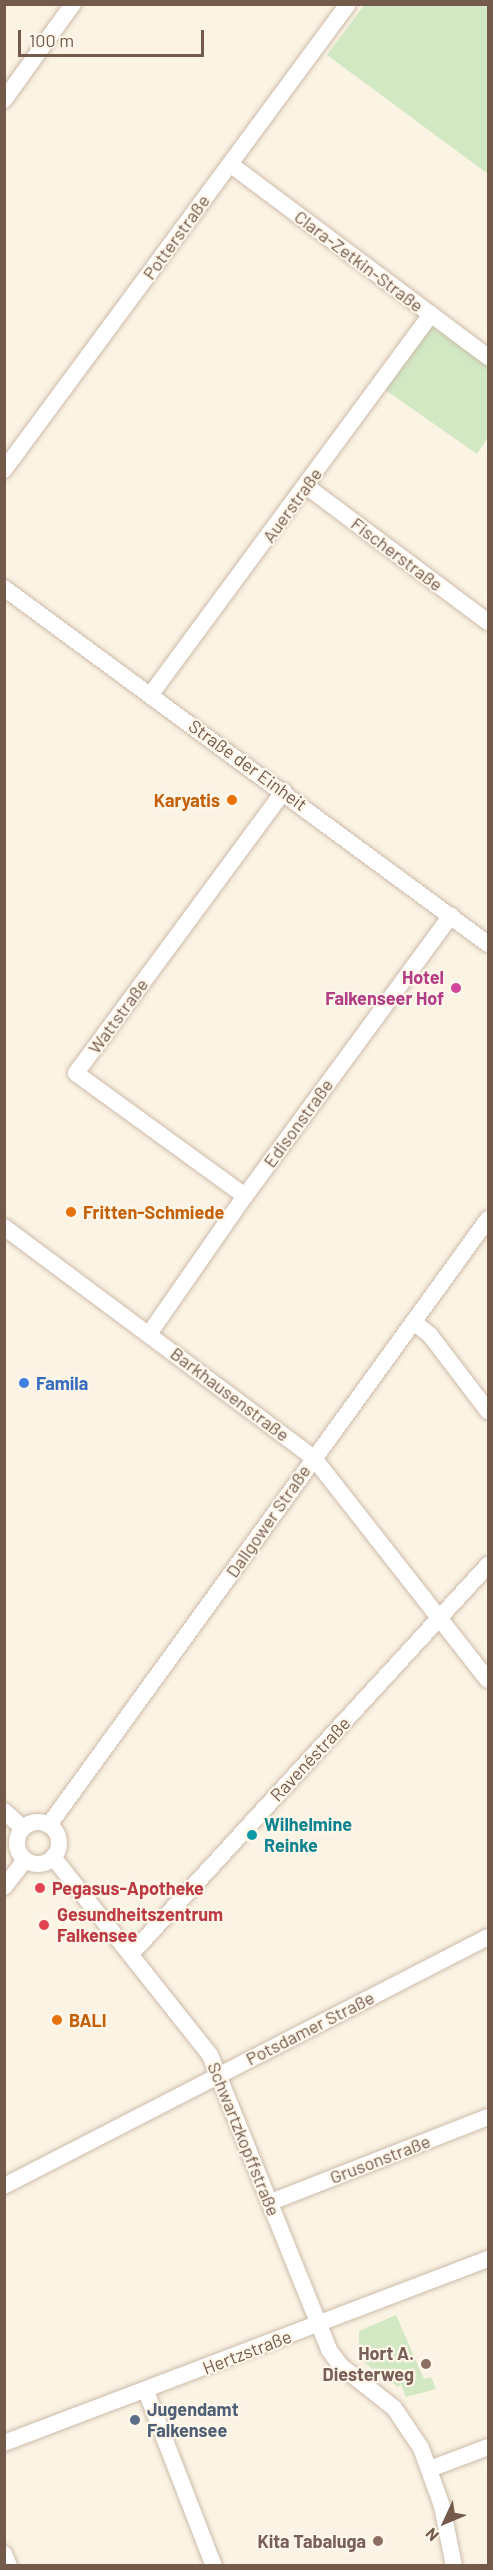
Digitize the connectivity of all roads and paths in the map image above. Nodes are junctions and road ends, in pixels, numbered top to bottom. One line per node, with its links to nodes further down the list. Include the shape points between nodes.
1 (73, 4): 3 (street)
2 (348, 4): 4 (street, Potterstraße)
3 (4, 100)
4 (230, 164): 5 (street, Clara-Zetkin-Straße); 7 (street, Potterstraße)
5 (431, 314): 6 (street, Clara-Zetkin-Straße); 8 (street, Auerstraße)
6 (489, 357)
7 (4, 470)
8 (306, 486): 10 (street, Fischerstraße); 11 (street, Auerstraße)
9 (4, 588): 11 (street, Straße der Einheit)
10 (489, 622)
11 (151, 694): 12 (street, Straße der Einheit)
12 (284, 791): 13 (street, Straße der Einheit); 15 (street, Wattstraße, via 76,1073)
13 (451, 916): 14 (street, Straße der Einheit); 15 (street, Edisonstraße)
14 (489, 944)
15 (245, 1196): 19 (street, Edisonstraße)
16 (489, 1219): 18 (street, Dallgower Straße)
17 (4, 1227): 19 (street, Barkhausenstraße)
18 (414, 1322): 20 (street, via 430,1335); 21 (street, Dallgower Straße)
19 (149, 1334): 21 (street, Barkhausenstraße)
20 (489, 1411)
21 (313, 1457): 23 (street, Barkhausenstraße); 26 (street, Dallgower Straße)
22 (489, 1565): 23 (street, Ravenéstraße)
23 (441, 1617): 24 (street, Barkhausenstraße); 32 (street, Ravenéstraße)
24 (489, 1680)
25 (4, 1811): 27 (street)
26 (49, 1825): 27 (street, via 38,1822); 28 (street, via 58,1837)
27 (23, 1828): 29 (street, via 17,1841)
28 (53, 1857): 29 (street, via 43,1864); 32 (street, Schwartzkopffstraße)
29 (25, 1860): 30 (street)
30 (4, 1887)
31 (489, 1936): 33 (street, Potsdamer Straße)
32 (132, 1953): 33 (street, Schwartzkopffstraße, via 205,2048)
33 (219, 2074): 35 (street, Potsdamer Straße); 36 (street, Schwartzkopffstraße)
34 (489, 2117): 36 (street, Grusonstraße)
35 (4, 2186)
36 (270, 2202): 38 (street, Schwartzkopffstraße)
37 (489, 2259): 38 (street, Hertzstraße)
38 (317, 2324): 39 (street, Hertzstraße); 42 (street, Schwartzkopffstraße, via 341,2366 407,2423)
39 (146, 2391): 40 (street, Hertzstraße); 45 (street)
40 (4, 2443)
41 (489, 2447): 42 (street)
42 (430, 2469): 46 (street, Schwartzkopffstraße)
43 (4, 2554): 44 (street)
44 (9, 2565)
45 (214, 2565)
46 (454, 2565)

